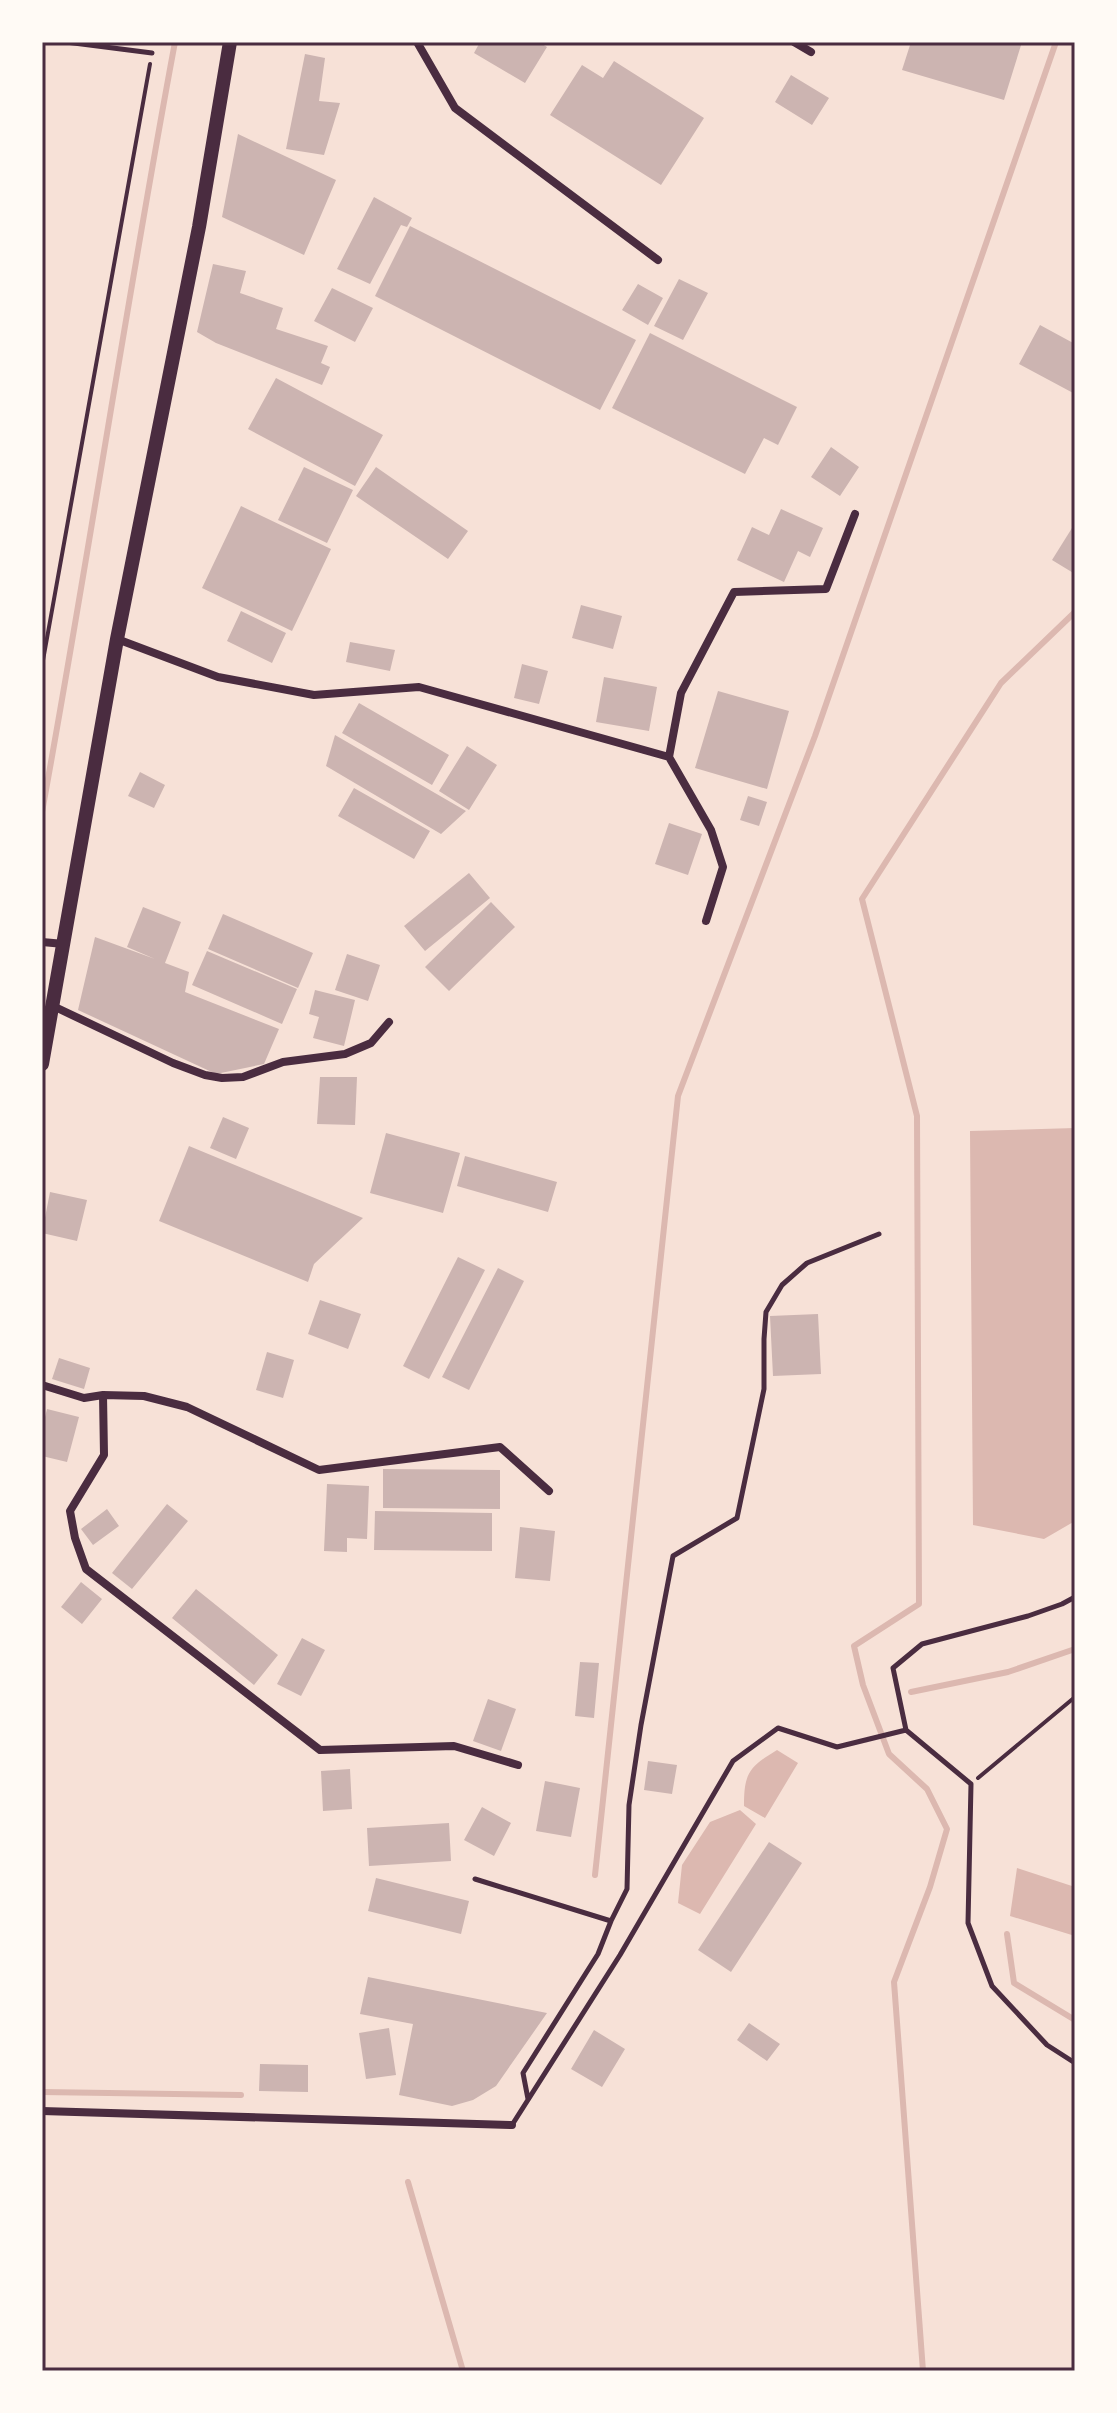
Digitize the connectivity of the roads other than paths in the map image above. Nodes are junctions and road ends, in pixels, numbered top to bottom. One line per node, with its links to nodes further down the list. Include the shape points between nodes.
1 (66, 42): 6 (lane)
2 (230, 42): 9 (main road)
3 (417, 42): 7 (street, via 455,108)
4 (794, 42): 5 (street)
5 (811, 52)
6 (152, 53)
7 (658, 260)
8 (855, 514): 10 (street, via 826,589 734,592 681,693)
9 (117, 639): 10 (street, via 218,677 314,695 419,687); 13 (main road)
10 (669, 757): 11 (street, via 711,830 723,867)
11 (706, 921)
12 (42, 942): 13 (street)
13 (64, 944): 14 (main road)
14 (53, 1006): 15 (street, via 173,1063 222,1078 243,1077 283,1062 345,1054 371,1043); 16 (main road)
15 (389, 1022)
16 (42, 1064)
17 (879, 1234): 25 (lane, via 807,1263 782,1285 766,1312 764,1389 737,1518 673,1556 631,1791 627,1889)
18 (42, 1385): 19 (street, via 84,1398)
19 (103, 1395): 20 (street, via 144,1396 187,1407 319,1470 500,1447); 23 (street, via 104,1455 70,1511 86,1569 320,1750 454,1746)
20 (549, 1491)
21 (1075, 1597): 22 (lane, via 1028,1616 922,1644 893,1668)
22 (906, 1730): 26 (lane, via 971,1784 968,1923 992,1986 1047,2045); 27 (lane, via 837,1747 778,1728 733,1761)
23 (518, 1765)
24 (475, 1879): 25 (lane)
25 (611, 1921): 27 (lane, via 598,1954 523,2073)
26 (1075, 2063)
27 (528, 2100): 29 (lane)
28 (42, 2111): 29 (street)
29 (512, 2125)

